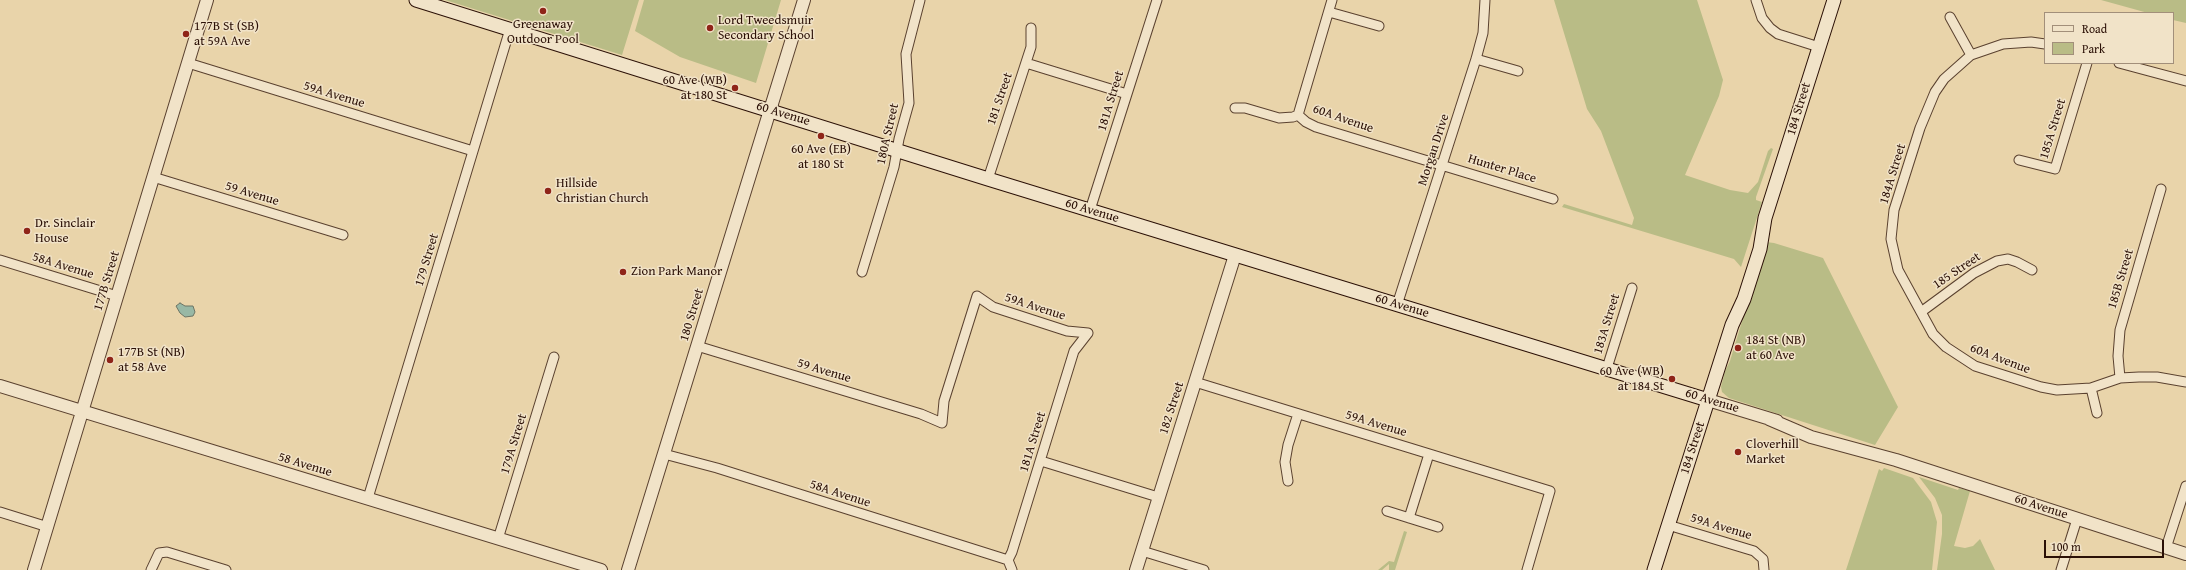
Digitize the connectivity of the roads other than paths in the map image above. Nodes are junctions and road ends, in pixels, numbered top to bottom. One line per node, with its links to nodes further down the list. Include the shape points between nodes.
1 (207, 0): 19 (street, 177B Street)
2 (416, 0): 14 (main road, 60 Avenue)
3 (804, 0): 27 (street, 180 Street)
4 (920, 0): 29 (street, 180A Street, via 907,45 909,103)
5 (1156, 0): 25 (street, 181A Street)
6 (1332, 0): 10 (street)
7 (1485, 0): 18 (street, Morgan Drive, via 1483,33)
8 (1756, 0): 16 (street, via 1762,18 1778,34)
9 (1834, 0): 16 (main road, 184 Street)
10 (1329, 12): 12 (street); 28 (street)
11 (1950, 17): 17 (street)
12 (1379, 26)
13 (1031, 28): 20 (street, 181 Street, via 1032,41)
14 (510, 29): 27 (main road, 60 Avenue); 30 (street, 179 Street)
15 (2044, 44): 17 (street, via 2003,44)
16 (1819, 47): 56 (main road, 184 Street, via 1765,218 1760,249 1751,278)
17 (1971, 55): 46 (street, 184A Street, via 1944,79 1928,107 1894,210 1891,239 1898,270)
18 (1476, 59): 23 (street); 32 (street, Morgan Drive)
19 (188, 63): 30 (street, 59A Avenue); 33 (street, 177B Street)
20 (1026, 63): 25 (street); 34 (street, 181 Street)
21 (2087, 64): 31 (street, 185A Street, via 2055,169)
22 (2123, 64): 24 (street)
23 (1518, 71)
24 (2186, 81)
25 (1126, 94): 37 (street, 181A Street)
26 (1235, 108): 28 (street, 60A Avenue, via 1245,108 1279,118)
27 (770, 110): 29 (main road, 60 Avenue); 48 (street, 180 Street)
28 (1298, 115): 32 (street, 60A Avenue, via 1316,127)
29 (897, 150): 34 (main road, 60 Avenue); 42 (street, 180A Street)
30 (473, 151): 67 (street, 179 Street)
31 (2019, 160)
32 (1444, 165): 36 (street, Hunter Place); 45 (street, Morgan Drive)
33 (153, 177): 38 (street, 59 Avenue); 44 (street, 177B Street)
34 (988, 179): 37 (main road, 60 Avenue)
35 (2161, 189): 51 (street, 185B Street, via 2120,330)
36 (1553, 199)
37 (1090, 210): 39 (main road, 60 Avenue)
38 (343, 235)
39 (1235, 255): 45 (main road, 60 Avenue); 52 (street, 182 Street)
40 (0, 260): 44 (street, 58A Avenue)
41 (2032, 270): 46 (street, 185 Street, via 2017,262 1997,261 1974,273)
42 (862, 272)
43 (1632, 288): 50 (street, 183A Street)
44 (117, 296): 57 (street, 177B Street)
45 (1397, 305): 50 (main road, 60 Avenue)
46 (1921, 312): 55 (street, 60A Avenue, via 1933,334 1946,347 1975,366 2041,387 2057,390)
47 (1088, 333): 60 (street, 59A Avenue, via 1067,331 993,308 977,296 944,401); 63 (street, 181A Street, via 1074,351)
48 (697, 346): 60 (street, 59 Avenue, via 921,414); 61 (street, 180 Street)
49 (554, 357): 75 (street, 179A Street)
50 (1607, 368): 56 (main road, 60 Avenue)
51 (2120, 378): 53 (street, 60A Avenue, via 2157,377); 55 (street, 60A Avenue)
52 (1195, 382): 59 (street, 59A Avenue); 66 (street, 182 Street)
53 (2186, 382)
54 (0, 386): 57 (street, 58 Avenue)
55 (2091, 388): 58 (street)
56 (1708, 400): 71 (street, 60 Avenue, via 1769,419 1811,437 1896,460); 72 (main road, 184 Street)
57 (82, 412): 67 (street, 58 Avenue); 73 (street, 177B Street)
58 (2097, 413)
59 (1298, 414): 62 (street, 59A Avenue); 64 (street, via 1285,462)
60 (942, 423)
61 (664, 454): 79 (street, 58A Avenue, via 717,468); 84 (street, 180 Street)
62 (1429, 454): 70 (street); 88 (street, 59A Avenue, via 1550,491)
63 (1041, 460): 66 (street); 79 (street, 181A Street)
64 (1288, 481)
65 (2186, 486): 76 (street)
66 (1158, 497): 77 (street, 182 Street)
67 (368, 498): 75 (street, 58 Avenue)
68 (1387, 511): 70 (street)
69 (0, 512): 73 (street)
70 (1409, 518): 74 (street)
71 (2077, 519): 76 (street, 60 Avenue); 91 (street)
72 (1668, 525): 89 (main road, 184 Street); 90 (street, 59A Avenue, via 1754,551 1763,559)
73 (48, 527): 80 (street, 177B Street)
74 (1438, 527)
75 (498, 539): 83 (street, 58 Avenue)
76 (2166, 548): 78 (street, 60 Avenue)
77 (1142, 551): 86 (street, 182 Street); 87 (street)
78 (2186, 554)
79 (1008, 560): 85 (street)
80 (34, 570)
81 (151, 570): 82 (street, via 160,553 175,554)
82 (226, 570)
83 (601, 570)
84 (628, 570)
85 (1012, 570)
86 (1136, 570)
87 (1204, 570)
88 (1526, 570)
89 (1654, 570)
90 (1764, 570)
91 (2061, 570)

